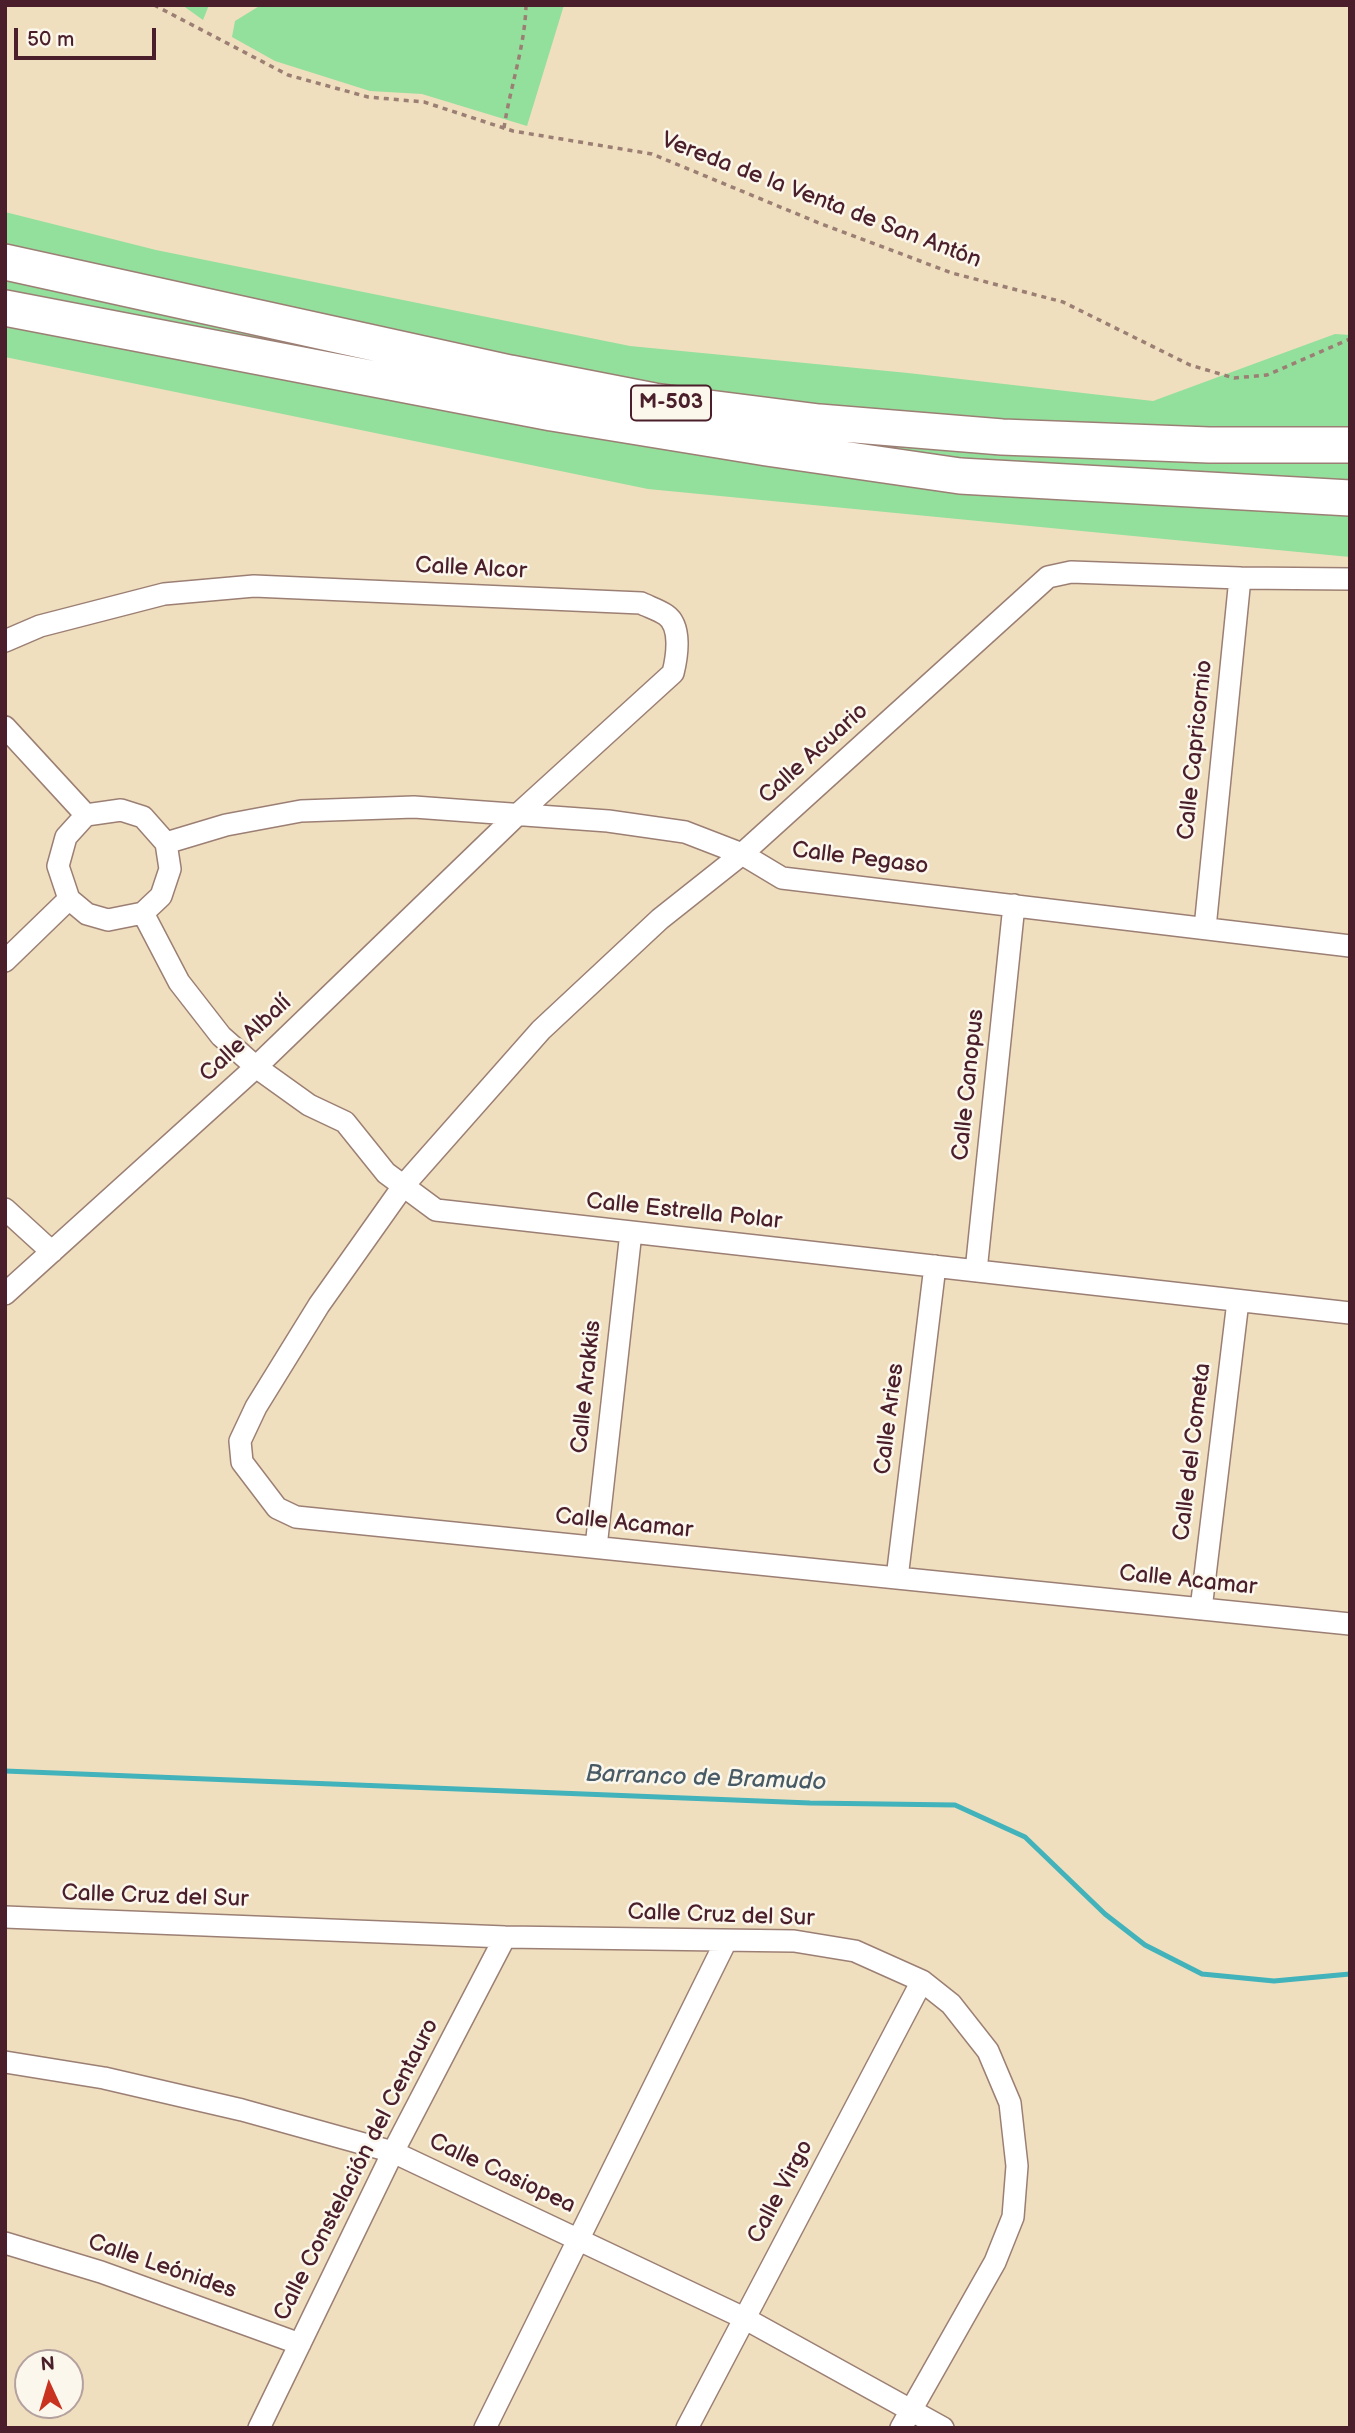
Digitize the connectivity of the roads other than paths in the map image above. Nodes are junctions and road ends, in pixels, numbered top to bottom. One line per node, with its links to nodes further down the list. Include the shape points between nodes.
1 (5, 262): 4 (highway, M-503, via 654,401 819,422)
2 (5, 308): 6 (highway, M-503)
3 (1350, 431): 4 (highway, M-503)
4 (1002, 437): 5 (highway, M-503)
5 (1350, 445)
6 (767, 449): 7 (highway, M-503, via 1154,478); 8 (highway, M-503, via 960,476)
7 (1350, 478)
8 (1350, 498)
9 (1240, 578): 10 (street, Calle Acuario); 16 (street, Calle Acuario, via 1071,572 1048,578); 20 (street, Calle Capricornio)
10 (1350, 579)
11 (5, 641): 13 (street, Calle Alcor, via 40,626 164,594 254,586 641,603 668,616 676,629 673,673)
12 (5, 727): 14 (street)
13 (517, 814): 15 (street, Calle Pegaso, via 414,807 301,811 226,825); 16 (street, Calle Pegaso, via 685,832); 23 (street, Calle Albalí)
14 (86, 815): 15 (street, via 132,813 143,817); 17 (street, via 66,837 58,866)
15 (166, 843): 19 (street, via 170,869 161,896)
16 (742, 855): 18 (street, Calle Pegaso, via 782,878); 24 (street, Calle Acuario, via 660,919 541,1030)
17 (69, 899): 19 (street, via 87,914 108,920); 22 (street)
18 (1014, 905): 20 (street, Calle Pegaso); 29 (street, Calle Canopus)
19 (143, 913): 23 (street, Calle Estrella Polar, via 179,982 221,1036)
20 (1205, 928): 21 (street, Calle Pegaso)
21 (1350, 946)
22 (5, 961)
23 (256, 1067): 24 (street, Calle Estrella Polar, via 309,1105 345,1122 386,1173); 27 (street, Calle Albalí)
24 (404, 1185): 26 (street, Calle Estrella Polar, via 436,1210); 33 (street, Calle Acamar, via 319,1305 256,1407 240,1441 242,1462 277,1508 296,1517)
25 (5, 1209): 27 (street)
26 (631, 1232): 28 (street, Calle Estrella Polar); 33 (street, Calle Arakkis)
27 (52, 1252): 30 (street, Calle Albalí)
28 (935, 1266): 29 (street, Calle Estrella Polar); 34 (street, Calle Aries)
29 (975, 1271): 31 (street, Calle Estrella Polar)
30 (5, 1294)
31 (1238, 1301): 32 (street, Calle Estrella Polar); 35 (street, Calle del Cometa)
32 (1350, 1313)
33 (596, 1547): 34 (street, Calle Acamar)
34 (897, 1578): 35 (street, Calle Acamar)
35 (1201, 1609): 36 (street, Calle Acamar)
36 (1350, 1624)
37 (5, 1917): 38 (street, Calle Cruz del Sur)
38 (505, 1937): 39 (street, Calle Cruz del Sur); 42 (street, Calle Constelación del Centauro)
39 (726, 1941): 40 (street, Calle Cruz del Sur, via 794,1941 855,1951); 43 (street)
40 (922, 1981): 45 (street, Calle Virgo); 47 (street, Calle Cruz del Sur, via 951,2004 988,2051 1010,2103 1017,2166 1013,2217 995,2262)
41 (5, 2062): 42 (street, Calle Casiopea, via 104,2078 242,2110)
42 (393, 2152): 43 (street, Calle Casiopea); 46 (street, Calle Constelación del Centauro)
43 (579, 2240): 45 (street, Calle Casiopea); 49 (street)
44 (5, 2243): 46 (street, Calle Leónides, via 101,2272)
45 (744, 2318): 47 (street, Calle Casiopea); 50 (street, Calle Virgo)
46 (300, 2344): 48 (street, Calle Constelación del Centauro)
47 (905, 2419): 51 (street, Calle Casiopea)
48 (259, 2428)
49 (485, 2428)
50 (687, 2428)
51 (943, 2428)

